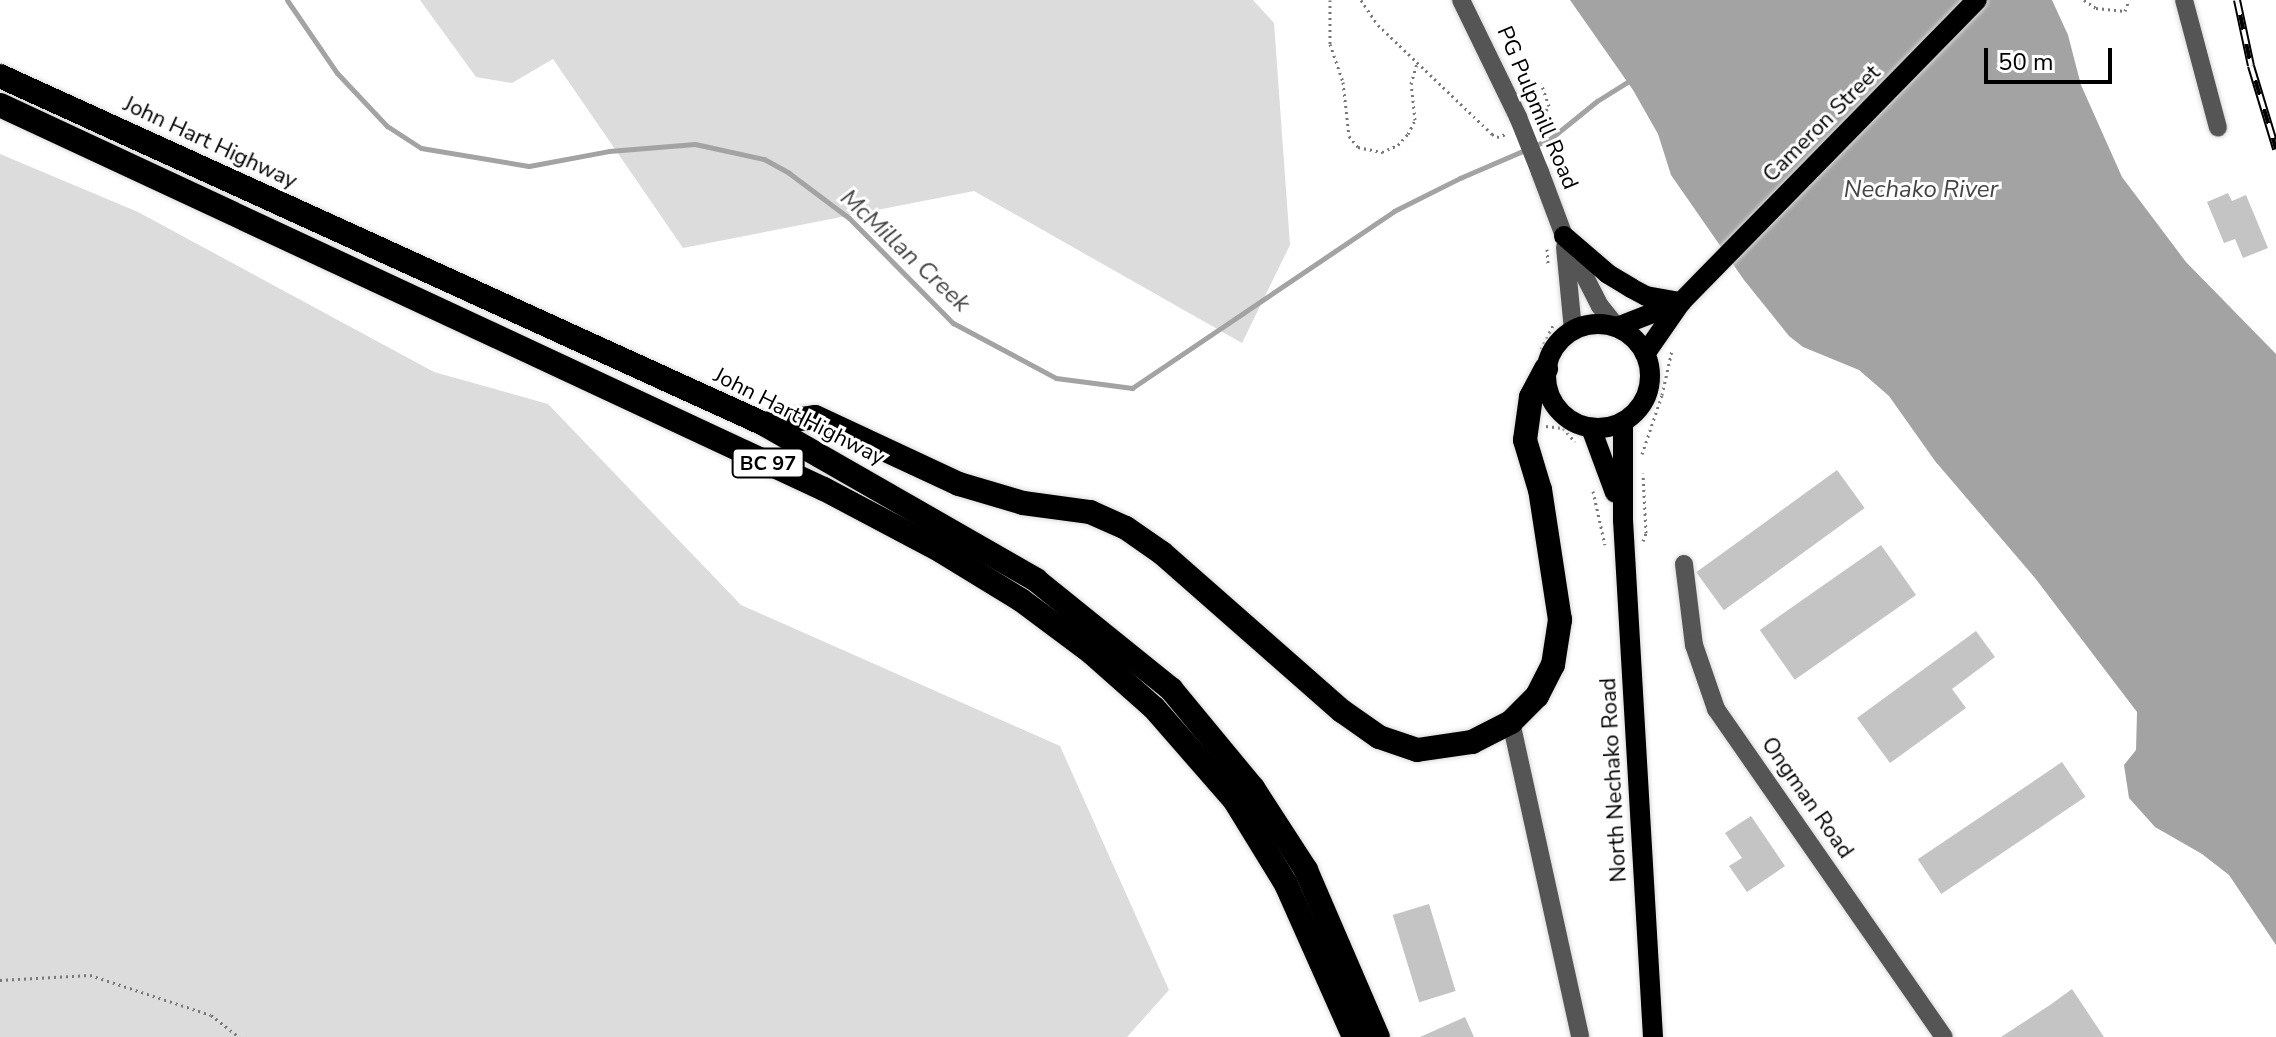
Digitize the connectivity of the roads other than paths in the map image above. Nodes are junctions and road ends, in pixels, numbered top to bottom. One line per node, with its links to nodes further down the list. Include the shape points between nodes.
1 (1461, 0): 7 (street, PG Pulpmill Road, bridge, via 1520,124)
2 (1977, 0): 8 (main road, Cameron Street)
3 (2184, 0): 6 (street)
4 (0, 76): 14 (highway, John Hart Highway / BC 97)
5 (0, 105): 19 (highway, BC 97, via 824,489 1021,600 1154,708 1235,801 1286,884)
6 (2218, 128)
7 (1564, 236): 8 (main road, via 1631,288); 9 (street, via 1600,306); 10 (street)
8 (1681, 302): 9 (main road); 11 (main road)
9 (1617, 327): 10 (main road, via 1588,324); 11 (main road)
10 (1573, 330): 12 (main road, via 1555,347)
11 (1645, 354): 13 (main road, via 1651,380 1646,397)
12 (1546, 369): 15 (main road, via 1552,401 1576,424); 18 (highway, via 1531,397 1525,440 1540,490 1560,620 1553,665 1537,696)
13 (1623, 422): 15 (main road); 16 (main road, North Nechako Road)
14 (764, 424): 18 (highway, via 815,417 959,484 1023,503 1090,512 1126,528 1379,737 1417,750 1472,742); 20 (highway, John Hart Highway / BC 97, via 1036,580 1171,689 1253,788 1306,870)
15 (1591, 428): 16 (main road, North Nechako Road)
16 (1623, 520): 22 (main road, North Nechako Road)
17 (1684, 564): 23 (street, Ongman Road, via 1694,645 1716,709)
18 (1511, 722): 21 (street)
19 (1354, 1037)
20 (1378, 1037)
21 (1580, 1037)
22 (1653, 1037)
23 (1944, 1037)

